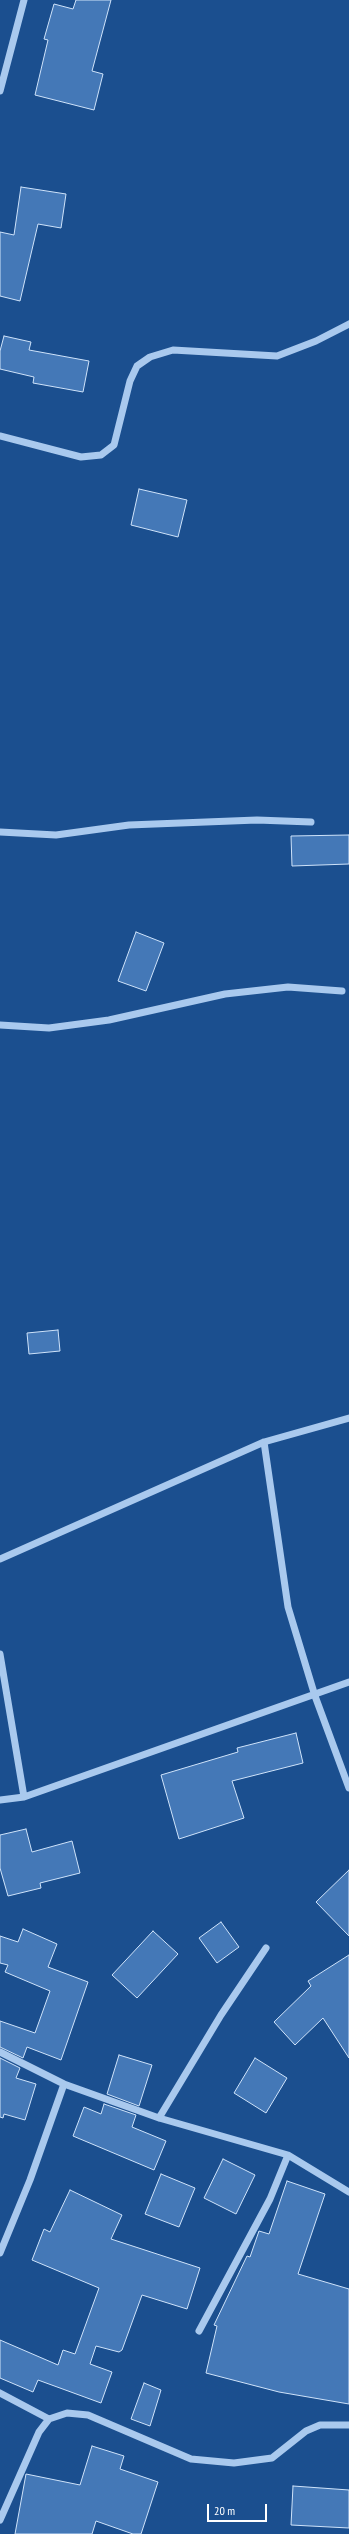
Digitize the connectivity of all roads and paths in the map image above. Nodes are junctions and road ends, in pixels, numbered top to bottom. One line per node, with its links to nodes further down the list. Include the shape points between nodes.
1 (24, 0): 2 (street)
2 (0, 91)
3 (349, 324): 4 (street, via 316,341 277,356 172,350 150,357 137,366 130,381 114,445 101,454 81,456)
4 (0, 436)
5 (311, 822): 6 (street, via 257,820 129,825 56,835)
6 (0, 832)
7 (342, 991): 8 (street, via 288,987 225,994 109,1020 49,1028)
8 (0, 1025)
9 (349, 1418): 10 (street)
10 (264, 1442): 11 (street); 14 (street, via 288,1607)
11 (0, 1559)
12 (0, 1654): 16 (street)
13 (349, 1682): 14 (street)
14 (314, 1696): 15 (street); 16 (street)
15 (349, 1788)
16 (24, 1797): 17 (street)
17 (0, 1800)
18 (266, 1948): 21 (street)
19 (0, 2052): 20 (street)
20 (64, 2084): 21 (street); 24 (street, via 30,2180)
21 (159, 2118): 22 (street)
22 (288, 2155): 23 (street); 25 (street, via 270,2199)
23 (349, 2192)
24 (0, 2253)
25 (199, 2331)
26 (0, 2393): 27 (street)
27 (49, 2419): 28 (street, via 67,2413 88,2415 192,2459 234,2463 272,2458 306,2431 320,2425); 29 (street, via 39,2432)
28 (349, 2425)
29 (0, 2520)

